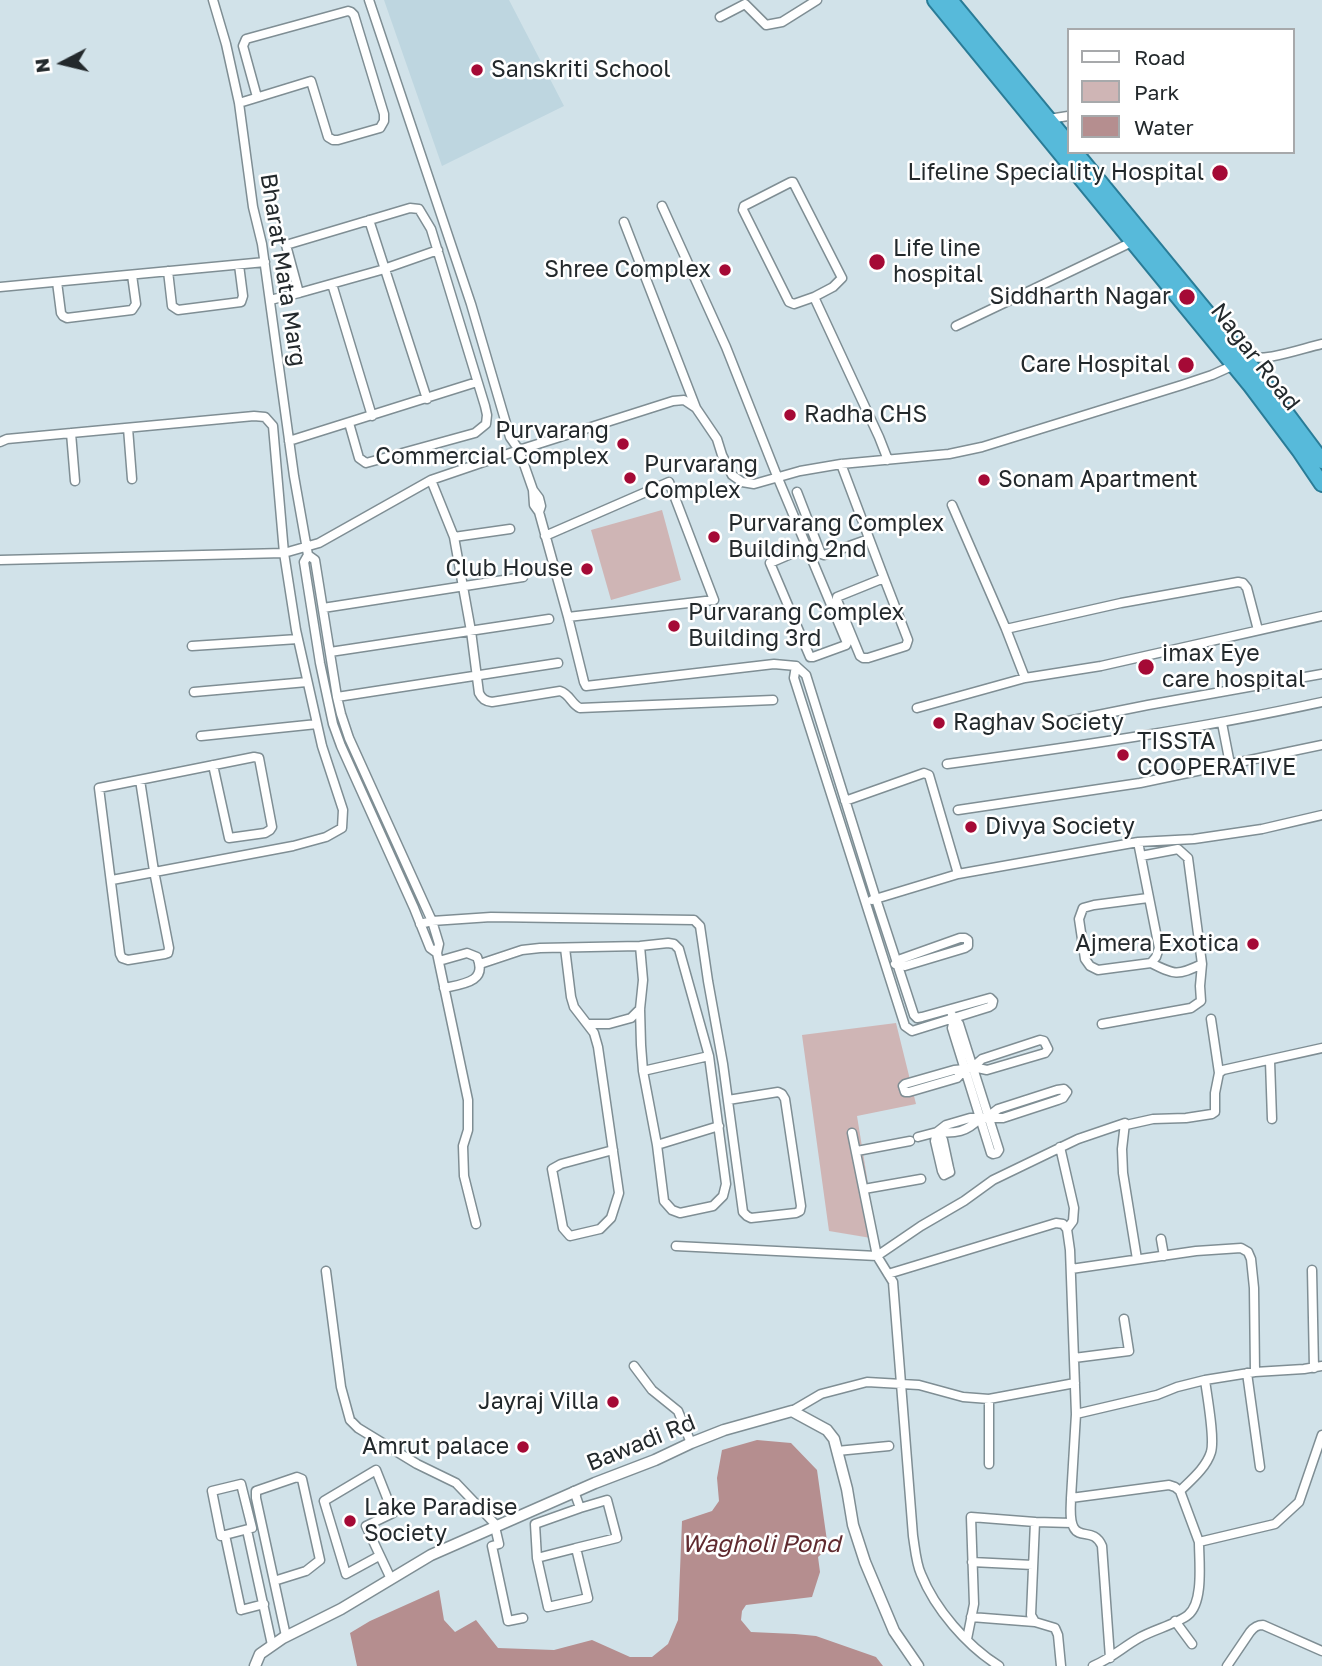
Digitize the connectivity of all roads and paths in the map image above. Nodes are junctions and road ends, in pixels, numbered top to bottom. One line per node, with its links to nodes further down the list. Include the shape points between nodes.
1 (213, 0): 8 (street, Bharat Mata Marg)
2 (369, 0): 42 (street, via 471,304 510,437)
3 (817, 0): 6 (street, via 782,22 766,24 745,5)
4 (935, 0): 16 (highway, Nagar Road)
5 (950, 0): 10 (highway)
6 (720, 17)
7 (257, 97): 7 (street, via 243,46 246,39 348,11 354,15 384,121 380,128 333,141 311,81); 8 (street)
8 (239, 103): 19 (street, Bharat Mata Marg)
9 (1066, 116): 10 (street)
10 (1049, 119): 11 (highway)
11 (1066, 140)
12 (1077, 154): 18 (highway, Nagar Road)
13 (662, 206): 46 (street, via 726,347)
14 (369, 220): 17 (street, via 419,209); 21 (street); 27 (street, via 286,245)
15 (624, 222): 35 (street)
16 (1132, 242): 18 (highway, Nagar Road); 30 (street)
17 (438, 250): 21 (street); 33 (street)
18 (1152, 256): 32 (highway, Nagar Road)
19 (265, 262): 20 (street); 29 (street, Bharat Mata Marg)
20 (239, 265): 22 (street); 22 (street, via 241,302 178,310 172,306)
21 (384, 268): 25 (street); 34 (street)
22 (168, 271): 23 (street)
23 (132, 275): 24 (street); 24 (street, via 136,304 132,310 67,318 61,313)
24 (57, 282): 26 (street)
25 (332, 284): 27 (street); 36 (street)
26 (0, 287)
27 (299, 293): 29 (street)
28 (814, 297): 28 (street, via 789,302 743,210 791,181 842,278); 43 (street)
29 (270, 300): 40 (street, Bharat Mata Marg)
30 (956, 326)
31 (1322, 344): 32 (street, via 1258,358)
32 (1236, 358): 43 (street, via 1212,375 982,447); 44 (highway, Nagar Road); 50 (highway, Nagar Road)
33 (477, 382): 34 (street); 37 (street, via 487,415 486,424 475,433 366,463 359,458)
34 (427, 399): 36 (street)
35 (696, 408): 42 (street, via 684,400 673,401); 46 (street, via 717,439 732,475 754,484)
36 (372, 416): 37 (street)
37 (349, 423): 40 (street)
38 (128, 428): 39 (street); 47 (street); 59 (street, via 265,417 273,426)
39 (71, 433): 41 (street); 49 (street)
40 (289, 440): 58 (street, Bharat Mata Marg)
41 (0, 442)
42 (519, 450): 48 (street); 54 (street)
43 (888, 460): 45 (street)
44 (1322, 461)
45 (841, 464): 46 (street); 56 (street)
46 (777, 476): 57 (street)
47 (132, 479)
48 (431, 480): 55 (street); 58 (street)
49 (75, 481)
50 (1322, 484)
51 (797, 492): 56 (street, via 821,554)
52 (952, 505): 68 (street)
53 (510, 529): 55 (street)
54 (545, 536): 66 (street); 66 (street, via 669,482 714,600)
55 (454, 537): 63 (street)
56 (869, 539): 62 (street)
57 (807, 547): 57 (street, via 770,563 813,657 847,643)
58 (307, 552): 59 (street); 64 (street, via 315,560); 111 (street, via 304,562 333,724)
59 (284, 553): 60 (street); 71 (street)
60 (0, 560)
61 (523, 577): 63 (street)
62 (884, 578): 62 (street, via 908,643 863,658 837,597)
63 (462, 586): 64 (street); 70 (street)
64 (323, 608): 73 (street)
65 (1322, 616): 69 (street)
66 (568, 617): 75 (street, via 586,686 774,664)
67 (549, 619): 70 (street)
68 (1006, 629): 69 (street, via 1238,582 1247,588); 78 (street)
69 (1258, 630): 78 (street, via 1101,666)
70 (471, 631): 73 (street); 76 (street)
71 (298, 639): 72 (street); 79 (street)
72 (192, 646)
73 (330, 652): 81 (street)
74 (558, 663): 76 (street)
75 (796, 666): 83 (street, via 806,674); 85 (street, via 794,678)
76 (477, 674): 81 (street); 82 (street, via 481,698 492,702 561,691 580,708)
77 (1322, 674): 87 (street)
78 (1025, 678): 86 (street)
79 (307, 682): 80 (street); 89 (street)
80 (194, 692)
81 (337, 697): 110 (street, via 349,738)
82 (773, 700)
83 (815, 702): 85 (street); 97 (street)
84 (1322, 702): 88 (street)
85 (804, 705): 96 (street)
86 (917, 708)
87 (1063, 722)
88 (1222, 723): 92 (street); 93 (street)
89 (317, 724): 90 (street); 102 (street, via 344,810 342,828 293,846)
90 (201, 736)
91 (1322, 744): 93 (street)
92 (947, 764)
93 (1230, 764): 98 (street, via 1140,783)
94 (214, 765): 95 (street); 100 (street, via 229,838); 100 (street, via 254,757 261,763 272,827 265,833)
95 (140, 780): 104 (street); 106 (street, via 99,788)
96 (832, 795): 97 (street); 109 (street)
97 (844, 797): 105 (street, via 929,775); 108 (street)
98 (957, 810)
99 (1322, 815): 101 (street, via 1194,839)
100 (238, 837): 102 (street)
101 (1138, 842): 103 (street); 105 (street)
102 (241, 855): 104 (street)
103 (1141, 856): 107 (street); 118 (street, via 1178,849 1188,858)
104 (154, 871): 106 (street); 106 (street, via 169,948 165,954 122,958)
105 (958, 874): 108 (street)
106 (112, 880)
107 (1149, 898): 115 (street, via 1159,948); 115 (street, via 1083,908 1079,919 1090,966 1098,970)
108 (876, 899): 109 (street); 117 (street)
109 (866, 902): 119 (street)
110 (432, 921): 111 (street); 114 (street); 135 (street, via 491,917 694,920 700,926)
111 (420, 924): 114 (street)
112 (640, 946): 113 (street); 121 (street); 130 (street, via 668,943 680,949)
113 (565, 948): 116 (street, via 522,950); 126 (street, via 574,1007)
114 (438, 957): 116 (street, via 467,953); 120 (street)
115 (1151, 963): 118 (street, via 1171,973)
116 (480, 964): 120 (street, via 473,980)
117 (897, 964): 117 (street, via 960,938 968,940 965,948 905,966); 119 (street); 123 (street)
118 (1202, 964): 127 (street, via 1198,1004)
119 (886, 967): 128 (street)
120 (444, 988): 147 (street, via 468,1100 464,1176)
121 (640, 1009): 126 (street, via 631,1018); 133 (street)
122 (950, 1010): 123 (street); 124 (street); 124 (street, via 990,998 993,1002)
123 (915, 1017): 128 (street)
124 (954, 1019): 128 (street); 132 (street)
125 (1211, 1019): 134 (street)
126 (588, 1024): 143 (street, via 598,1047)
127 (1102, 1024)
128 (909, 1030)
129 (1322, 1048): 131 (street)
130 (709, 1056): 133 (street); 139 (street)
131 (1270, 1061): 134 (street); 137 (street)
132 (969, 1068): 132 (street, via 957,1078 909,1092 903,1089 905,1084); 132 (street, via 982,1059 1040,1040 1048,1049 987,1070); 136 (street)
133 (643, 1071): 141 (street)
134 (1219, 1073): 138 (street, via 1213,1114)
135 (728, 1100): 135 (street, via 782,1094 800,1211 751,1218 743,1212)
136 (985, 1117): 136 (street, via 1057,1090 1067,1092 1063,1098 1003,1118); 144 (street, via 950,1134 937,1132)
137 (1272, 1119)
138 (1125, 1125): 142 (street); 153 (street, via 1123,1173)
139 (719, 1126): 141 (street); 141 (street, via 726,1184 723,1196 713,1206 680,1213 672,1210 664,1201)
140 (852, 1133): 144 (street)
141 (657, 1145)
142 (1060, 1147): 148 (street, via 1075,1215); 151 (street, via 993,1180)
143 (613, 1150): 143 (street, via 552,1169 563,1228 570,1236 600,1230 611,1218 619,1194)
144 (857, 1151): 146 (street)
145 (921, 1180): 146 (street)
146 (864, 1189): 151 (street)
147 (476, 1223)
148 (1067, 1228): 154 (street); 157 (street, via 1056,1223)
149 (1161, 1239): 152 (street)
150 (676, 1246): 151 (street)
151 (877, 1256): 157 (street)
152 (1164, 1256): 153 (street); 162 (street, via 1241,1248 1248,1252 1254,1288)
153 (1137, 1259): 154 (street)
154 (1070, 1269): 159 (street)
155 (1312, 1270): 161 (street)
156 (326, 1271): 181 (street, via 341,1387 350,1420 358,1429 456,1483)
157 (888, 1274): 165 (street, via 893,1282)
158 (1124, 1319): 159 (street, via 1129,1351)
159 (1074, 1358): 164 (street)
160 (634, 1366): 170 (street, via 652,1390 678,1411)
161 (1318, 1367): 162 (street)
162 (1251, 1372): 163 (street); 174 (street)
163 (1205, 1380): 168 (street); 176 (street, via 1211,1453)
164 (1075, 1383): 166 (street); 168 (street)
165 (901, 1385): 166 (street); 167 (street, via 867,1382 830,1391); 198 (street, via 920,1573 939,1608)
166 (989, 1399): 173 (street)
167 (792, 1411): 170 (street, Bawadi Rd); 172 (street, via 827,1430)
168 (1076, 1414): 177 (street)
169 (1322, 1435): 184 (street, via 1299,1502 1275,1524)
170 (691, 1443): 175 (street, Bawadi Rd)
171 (889, 1446): 172 (street)
172 (837, 1451): 204 (street, via 866,1562 894,1631)
173 (989, 1464)
174 (1260, 1467)
175 (574, 1491): 178 (street); 181 (street, Bawadi Rd)
176 (1180, 1491): 177 (street, via 1169,1485); 184 (street)
177 (1071, 1498): 180 (street)
178 (580, 1508): 185 (street, via 607,1500 617,1538); 187 (street, via 535,1524)
179 (1035, 1522): 180 (street); 188 (street, via 971,1517); 189 (street)
180 (1072, 1523): 202 (street, via 1080,1533 1098,1538 1102,1546)
181 (496, 1526): 190 (street, Bawadi Rd); 194 (street, via 499,1544 492,1546 508,1621)
182 (247, 1530): 183 (street); 183 (street, via 252,1528 242,1484 212,1491 221,1536); 192 (street)
183 (225, 1535): 192 (street, via 241,1610)
184 (1199, 1542): 195 (street, via 1199,1596 1189,1615)
185 (576, 1548): 187 (street); 187 (street, via 588,1598 548,1607)
186 (379, 1556): 186 (street, via 366,1527 393,1513 376,1471 324,1501 346,1574); 190 (street)
187 (537, 1558)
188 (972, 1562): 189 (street); 193 (street)
189 (1033, 1564): 196 (street, via 1031,1615)
190 (391, 1579): 197 (street, Bawadi Rd)
191 (274, 1581): 191 (street, via 256,1491 297,1477 302,1479 320,1560 306,1571); 197 (street)
192 (264, 1604): 200 (street)
193 (971, 1616): 196 (street); 198 (street)
194 (523, 1618)
195 (1175, 1621): 199 (street); 202 (street)
196 (1035, 1622): 206 (street, via 1055,1628)
197 (286, 1636): 200 (street, Bawadi Rd)
198 (967, 1639): 205 (street)
199 (1192, 1644)
200 (272, 1645): 203 (street, Bawadi Rd, via 260,1654)
201 (1322, 1651): 208 (street, via 1259,1625)
202 (1110, 1658): 207 (street)
203 (255, 1666)
204 (918, 1666)
205 (999, 1666)
206 (1061, 1666)
207 (1093, 1666)
208 (1227, 1666)

